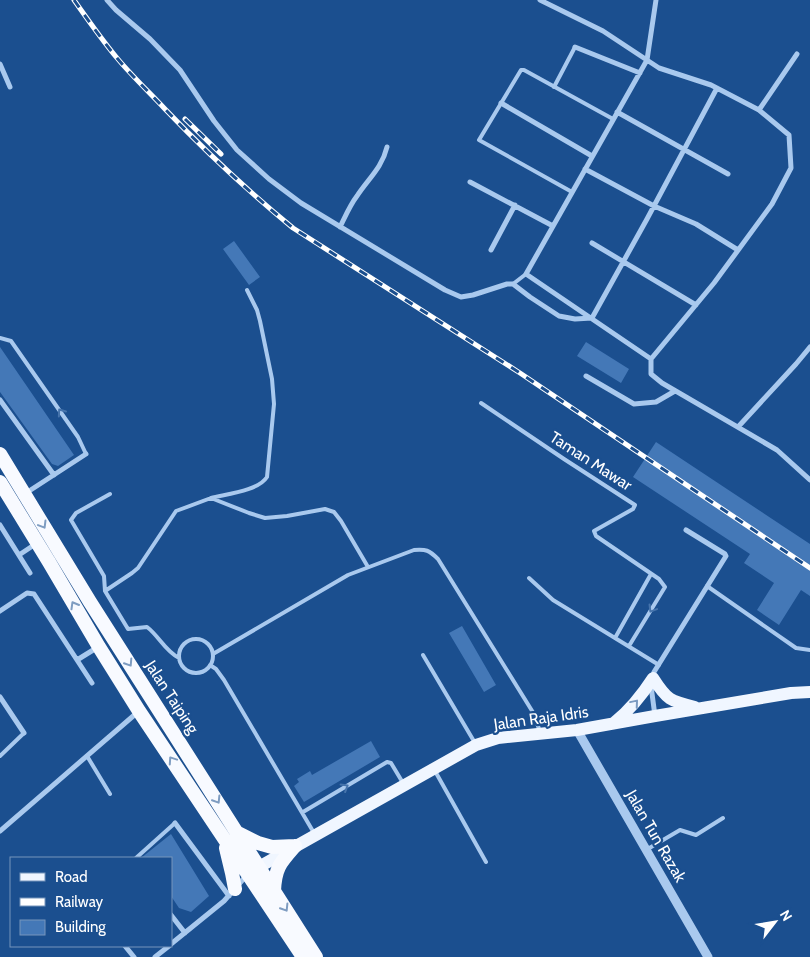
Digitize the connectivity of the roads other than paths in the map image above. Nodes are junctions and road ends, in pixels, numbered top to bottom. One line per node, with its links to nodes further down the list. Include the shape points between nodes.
1 (107, 0): 26 (street, via 180,70 238,150 293,197)
2 (540, 0): 6 (street, via 603,31)
3 (656, 0): 6 (street)
4 (575, 47): 8 (street); 10 (lane)
5 (798, 54): 13 (street)
6 (647, 60): 8 (street); 11 (street, via 659,68)
7 (0, 64): 9 (street)
8 (640, 72): 14 (street)
9 (10, 87)
10 (554, 87): 12 (lane, via 522,70); 15 (lane)
11 (717, 88): 13 (street); 17 (street)
12 (501, 103): 18 (street); 22 (lane, via 479,140)
13 (759, 110): 29 (street, via 789,135 791,168 772,204)
14 (617, 112): 15 (street); 17 (street)
15 (613, 120): 18 (street)
16 (387, 147): 26 (street, via 379,168 356,197)
17 (685, 150): 20 (street); 24 (street)
18 (592, 156): 19 (street)
19 (585, 169): 22 (street); 24 (street)
20 (728, 174)
21 (470, 182): 23 (street)
22 (572, 192): 25 (street)
23 (515, 206): 25 (street); 28 (street)
24 (654, 206): 29 (street, via 696,224); 30 (street)
25 (553, 226): 31 (street)
26 (340, 227): 32 (street, via 461,297)
27 (592, 243): 30 (street)
28 (491, 250)
29 (738, 250): 34 (street)
30 (623, 262): 34 (street); 35 (street)
31 (526, 274): 32 (lane); 35 (street)
32 (513, 284): 35 (street, via 559,316)
33 (247, 290): 51 (lane, via 257,310 272,379 274,404 267,477 252,488)
34 (696, 305): 38 (street)
35 (592, 318): 38 (street)
36 (0, 338): 45 (lane, one-way to 36, via 78,437 11,341)
37 (810, 347): 43 (street)
38 (651, 359): 40 (street, via 651,374)
39 (586, 376): 40 (street, via 634,404 656,402)
40 (675, 390): 43 (street)
41 (0, 400): 46 (street)
42 (481, 403): 58 (lane, Taman Mawar, via 635,504 633,509 594,531 596,536)
43 (738, 427): 47 (street, via 777,450)
44 (0, 454): 50 (highway, Jalan Taiping)
45 (86, 454): 46 (street)
46 (54, 475): 50 (street)
47 (810, 480)
48 (0, 482): 54 (highway, Jalan Taiping)
49 (110, 494): 61 (lane, via 76,513 71,520 104,576)
50 (25, 495): 62 (highway, Jalan Taiping, one-way to 62)
51 (211, 498): 56 (lane, via 266,518 325,509 334,512); 61 (lane, via 176,511 138,568)
52 (0, 525): 55 (street)
53 (686, 530): 60 (street, via 726,556)
54 (37, 542): 55 (street); 66 (highway, Jalan Taiping, one-way to 54)
55 (19, 555): 57 (street)
56 (368, 567): 68 (lane, via 348,575); 84 (lane, via 414,550 430,551 534,714)
57 (30, 573)
58 (651, 574): 64 (lane); 65 (lane, Taman Mawar, one-way to 65, via 665,587)
59 (530, 578): 64 (lane, via 553,600)
60 (707, 586): 67 (lane, via 796,648); 73 (street)
61 (105, 591): 70 (lane, via 128,629 146,627)
62 (90, 602): 66 (highway, via 100,635); 95 (highway, Jalan Taiping, one-way to 95)
63 (0, 611): 71 (street, via 27,593 34,594)
64 (615, 638): 65 (lane)
65 (629, 646): 73 (lane)
66 (99, 647): 71 (street); 79 (highway, Jalan Taiping)
67 (810, 650)
68 (212, 654): 70 (lane, via 207,643 193,639 184,643); 72 (lane)
69 (423, 655): 85 (lane)
70 (179, 658): 72 (lane, via 183,667 192,672 202,672)
71 (77, 660): 75 (street)
72 (210, 665): 91 (lane, via 224,680)
73 (659, 665): 74 (street)
74 (653, 678): 78 (main road, via 663,693 676,703); 80 (street); 81 (main road, one-way to 74, via 636,702)
75 (92, 683)
76 (810, 692): 78 (main road, Jalan Raja Idris)
77 (0, 698): 83 (street)
78 (700, 708): 80 (main road, Jalan Raja Idris)
79 (139, 711): 87 (street); 96 (highway, Jalan Taiping, one-way to 79)
80 (655, 716): 81 (main road, Jalan Raja Idris)
81 (613, 724): 82 (main road, Jalan Raja Idris)
82 (577, 730): 84 (main road, Jalan Raja Idris); 99 (street, Jalan Tun Razak)
83 (24, 733): 86 (lane)
84 (540, 734): 85 (main road, Jalan Raja Idris, via 498,738)
85 (476, 745): 88 (main road, Jalan Raja Idris)
86 (0, 756)
87 (86, 756): 90 (lane); 94 (street)
88 (434, 769): 89 (main road, Jalan Raja Idris); 101 (lane)
89 (404, 785): 91 (lane, one-way to 89, via 387,762 391,763); 97 (main road, Jalan Raja Idris)
90 (110, 794)
91 (303, 812): 97 (lane)
92 (723, 818): 99 (lane, via 696,835 680,830)
93 (175, 824): 100 (lane); 104 (street)
94 (0, 831)
95 (238, 833): 98 (highway, via 272,847); 102 (highway, Jalan Taiping)
96 (222, 835): 102 (highway, Jalan Taiping); 104 (highway, via 231,867)
97 (315, 835): 98 (main road, Jalan Raja Idris)
98 (295, 846): 102 (main road, Jalan Raja Idris); 103 (highway, via 277,870)
99 (646, 850): 114 (street, Jalan Tun Razak)
100 (137, 857)
101 (486, 862)
102 (254, 870): 103 (highway, Jalan Taiping); 104 (street); 112 (highway, Jalan Taiping)
103 (274, 891): 113 (highway, Jalan Taiping, one-way to 113)
104 (232, 892): 106 (street)
105 (172, 916): 106 (street)
106 (185, 933): 107 (street)
107 (172, 943)
108 (126, 947): 110 (street)
109 (168, 947): 111 (street)
110 (134, 957)
111 (155, 957)
112 (303, 957)
113 (316, 957)
114 (708, 957)

